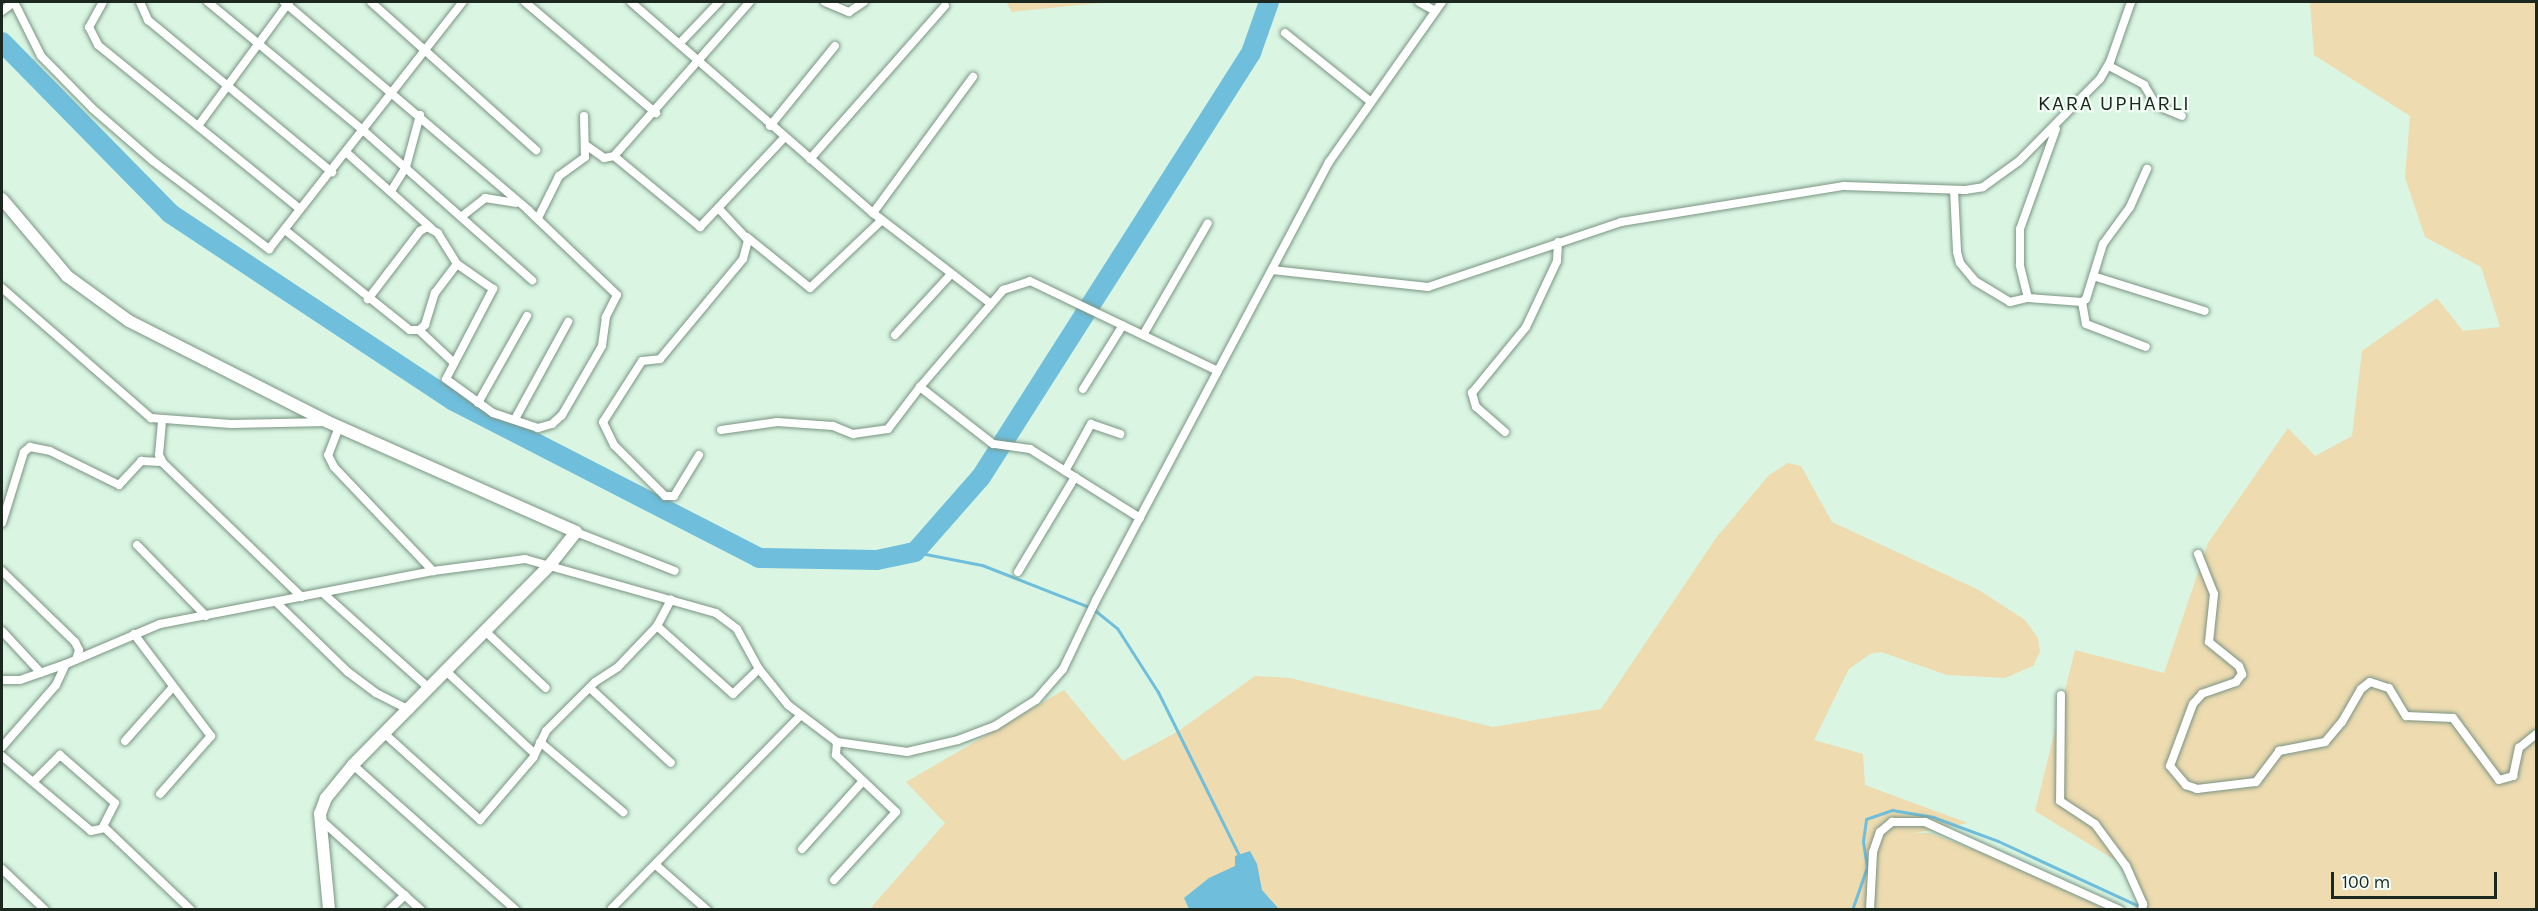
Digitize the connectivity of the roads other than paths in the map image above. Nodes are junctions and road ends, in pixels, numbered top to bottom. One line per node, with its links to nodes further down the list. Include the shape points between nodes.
1 (14, 2): 18 (street); 60 (street, via 41,56 114,129 267,248)
2 (103, 2): 36 (street, via 89,27 98,45)
3 (140, 2): 28 (street, via 148,20)
4 (208, 2): 22 (street)
5 (287, 2): 22 (street); 29 (street)
6 (371, 2): 24 (street)
7 (463, 2): 24 (street)
8 (525, 2): 31 (street)
9 (631, 2): 21 (street)
10 (719, 2): 21 (street)
11 (750, 2): 25 (street)
12 (825, 2): 13 (street, via 849,12)
13 (864, 2)
14 (1419, 2): 19 (street)
15 (1442, 2): 19 (street)
16 (2131, 2): 26 (street)
17 (945, 6): 44 (street)
18 (2, 11)
19 (1435, 11): 30 (street)
20 (1285, 33): 30 (street)
21 (680, 43): 25 (street)
22 (260, 44): 28 (street); 38 (street)
23 (835, 46): 37 (street)
24 (427, 48): 29 (street); 41 (street)
25 (701, 61): 31 (street); 37 (street)
26 (2109, 66): 34 (street, via 2144,85 2156,105); 35 (street)
27 (974, 77): 54 (street)
28 (229, 86): 36 (street); 47 (street)
29 (394, 91): 32 (street); 38 (street)
30 (1370, 101): 64 (street, via 1329,162)
31 (656, 113): 43 (street)
32 (420, 115): 45 (street); 51 (street)
33 (584, 116): 40 (street)
34 (2182, 116)
35 (2057, 125): 48 (street, via 1991,184); 70 (street, via 2020,229 2020,265)
36 (198, 126): 52 (street)
37 (770, 126): 39 (street)
38 (364, 130): 42 (street); 45 (street)
39 (784, 138): 44 (street); 53 (street)
40 (587, 146): 43 (street, via 606,159); 56 (street, via 581,163 560,176)
41 (536, 150)
42 (347, 153): 47 (street); 49 (street)
43 (614, 156): 53 (street, via 697,227)
44 (810, 159): 54 (street)
45 (406, 167): 49 (street); 55 (street)
46 (2147, 169): 66 (street, via 2130,207 2103,244)
47 (332, 172): 52 (street)
48 (1954, 190): 62 (street, via 1844,186 1621,222); 70 (street, via 1957,252 1967,273 1988,291 2010,302)
49 (392, 191): 59 (street)
50 (2, 199): 88 (street, via 67,276 129,321)
51 (522, 204): 55 (street, via 489,197); 56 (street)
52 (300, 209): 60 (street)
53 (720, 210): 61 (street)
54 (873, 213): 57 (street)
55 (461, 217): 67 (street)
56 (538, 218): 86 (street, via 617,295 606,317 603,346 560,419 538,428)
57 (882, 220): 61 (street, via 810,288); 65 (street)
58 (1208, 223): 79 (street)
59 (432, 228): 63 (street); 69 (street, via 420,231)
60 (285, 230): 69 (street)
61 (747, 237): 92 (street, via 749,246 742,261 660,358 642,361 603,419 603,427 614,445 665,496 675,495)
62 (1558, 243): 64 (street, via 1417,288); 90 (street, via 1557,261 1526,327 1472,393 1476,407)
63 (458, 264): 77 (street, via 435,294 427,321); 81 (street, via 493,289)
64 (1272, 270): 82 (street)
65 (951, 274): 72 (street); 78 (street)
66 (2093, 276): 71 (street); 73 (street)
67 (532, 280)
68 (2, 288): 87 (street, via 139,410)
69 (368, 298): 77 (street, via 399,323)
70 (2028, 298): 71 (street)
71 (2082, 302): 80 (street, via 2086,324)
72 (991, 304): 76 (street, via 1011,285 1030,280); 83 (street)
73 (2205, 311)
74 (526, 316): 85 (street)
75 (568, 322): 86 (street)
76 (1123, 325): 79 (street); 84 (street)
77 (418, 330): 81 (street)
78 (895, 335)
79 (1143, 335): 82 (street)
80 (2146, 347)
81 (452, 361): 85 (street, via 447,380)
82 (1218, 370): 96 (street)
83 (920, 387): 89 (street, via 888,429 853,434 833,426 773,422); 94 (street, via 993,444 1030,449)
84 (1083, 389)
85 (478, 403): 86 (street)
86 (515, 419)
87 (162, 421): 88 (street); 93 (street)
88 (334, 424): 98 (street); 102 (street, via 328,455 334,467)
89 (720, 430)
90 (1505, 432)
91 (1120, 434): 94 (street, via 1090,424)
92 (699, 455)
93 (162, 462): 97 (street, via 141,461 119,485 50,452 30,447 24,452); 107 (street)
94 (1065, 471): 95 (street)
95 (1075, 477): 96 (street); 105 (street)
96 (1140, 518): 132 (street, via 1063,669 1020,712 958,740 907,752)
97 (2, 523)
98 (576, 532): 101 (street); 103 (street)
99 (137, 545): 110 (street)
100 (2198, 554): 128 (street, via 2214,594 2209,642 2239,666 2242,674 2236,682 2202,694 2193,704 2170,766 2186,785 2197,789 2256,782 2278,751 2325,742 2370,682 2389,688 2406,716 2453,718 2499,780 2513,776 2519,748)
101 (549, 566): 102 (street, via 519,559); 108 (street); 113 (street)
102 (433, 571): 106 (street)
103 (675, 571)
104 (2, 572): 115 (street, via 75,642 79,650)
105 (1018, 572)
106 (324, 594): 107 (street); 124 (street)
107 (302, 597): 109 (street)
108 (671, 600): 111 (street); 117 (street, via 702,607 729,622 747,644)
109 (277, 603): 110 (street); 126 (street, via 348,672 376,693)
110 (206, 616): 114 (street, via 157,625)
111 (657, 626): 117 (street, via 733,694); 123 (street, via 618,667)
112 (2, 631): 119 (street)
113 (485, 631): 118 (street); 122 (street)
114 (134, 634): 115 (street); 121 (street)
115 (76, 660): 116 (street)
116 (66, 664): 119 (street); 133 (street, via 56,685)
117 (759, 669): 127 (street)
118 (447, 672): 124 (street); 134 (street)
119 (40, 673): 120 (street, via 15,681)
120 (2, 680)
121 (173, 687): 130 (street); 140 (street, via 211,736)
122 (546, 688)
123 (590, 688): 131 (street); 136 (street)
124 (430, 689): 126 (street)
125 (2061, 695): 159 (street, via 2060,801 2095,824 2126,866)
126 (410, 710): 129 (street)
127 (800, 716): 132 (street); 145 (street)
128 (2536, 734)
129 (386, 735): 134 (street, via 480,820); 137 (street)
130 (125, 741)
131 (540, 742): 134 (street); 141 (street)
132 (837, 742): 139 (street, via 836,755)
133 (2, 746)
134 (535, 754)
135 (2, 756): 138 (street)
136 (671, 763)
137 (353, 765): 142 (street, via 326,798); 155 (street)
138 (34, 781): 143 (street, via 92,832); 143 (street, via 60,755 116,805)
139 (863, 781): 144 (street); 147 (street, via 896,813)
140 (160, 794)
141 (623, 812)
142 (321, 820): 148 (street); 152 (street)
143 (103, 827): 151 (street)
144 (802, 849)
145 (657, 866): 149 (street); 156 (street)
146 (2, 869): 150 (street)
147 (834, 880)
148 (405, 894): 153 (street); 154 (street)
149 (612, 908)
150 (45, 909)
151 (191, 909)
152 (328, 909)
153 (389, 909)
154 (421, 909)
155 (516, 909)
156 (707, 909)
157 (1870, 909): 158 (street, via 1873,852 1880,832 1892,822 1925,822)
158 (2120, 909)
159 (2142, 909)

